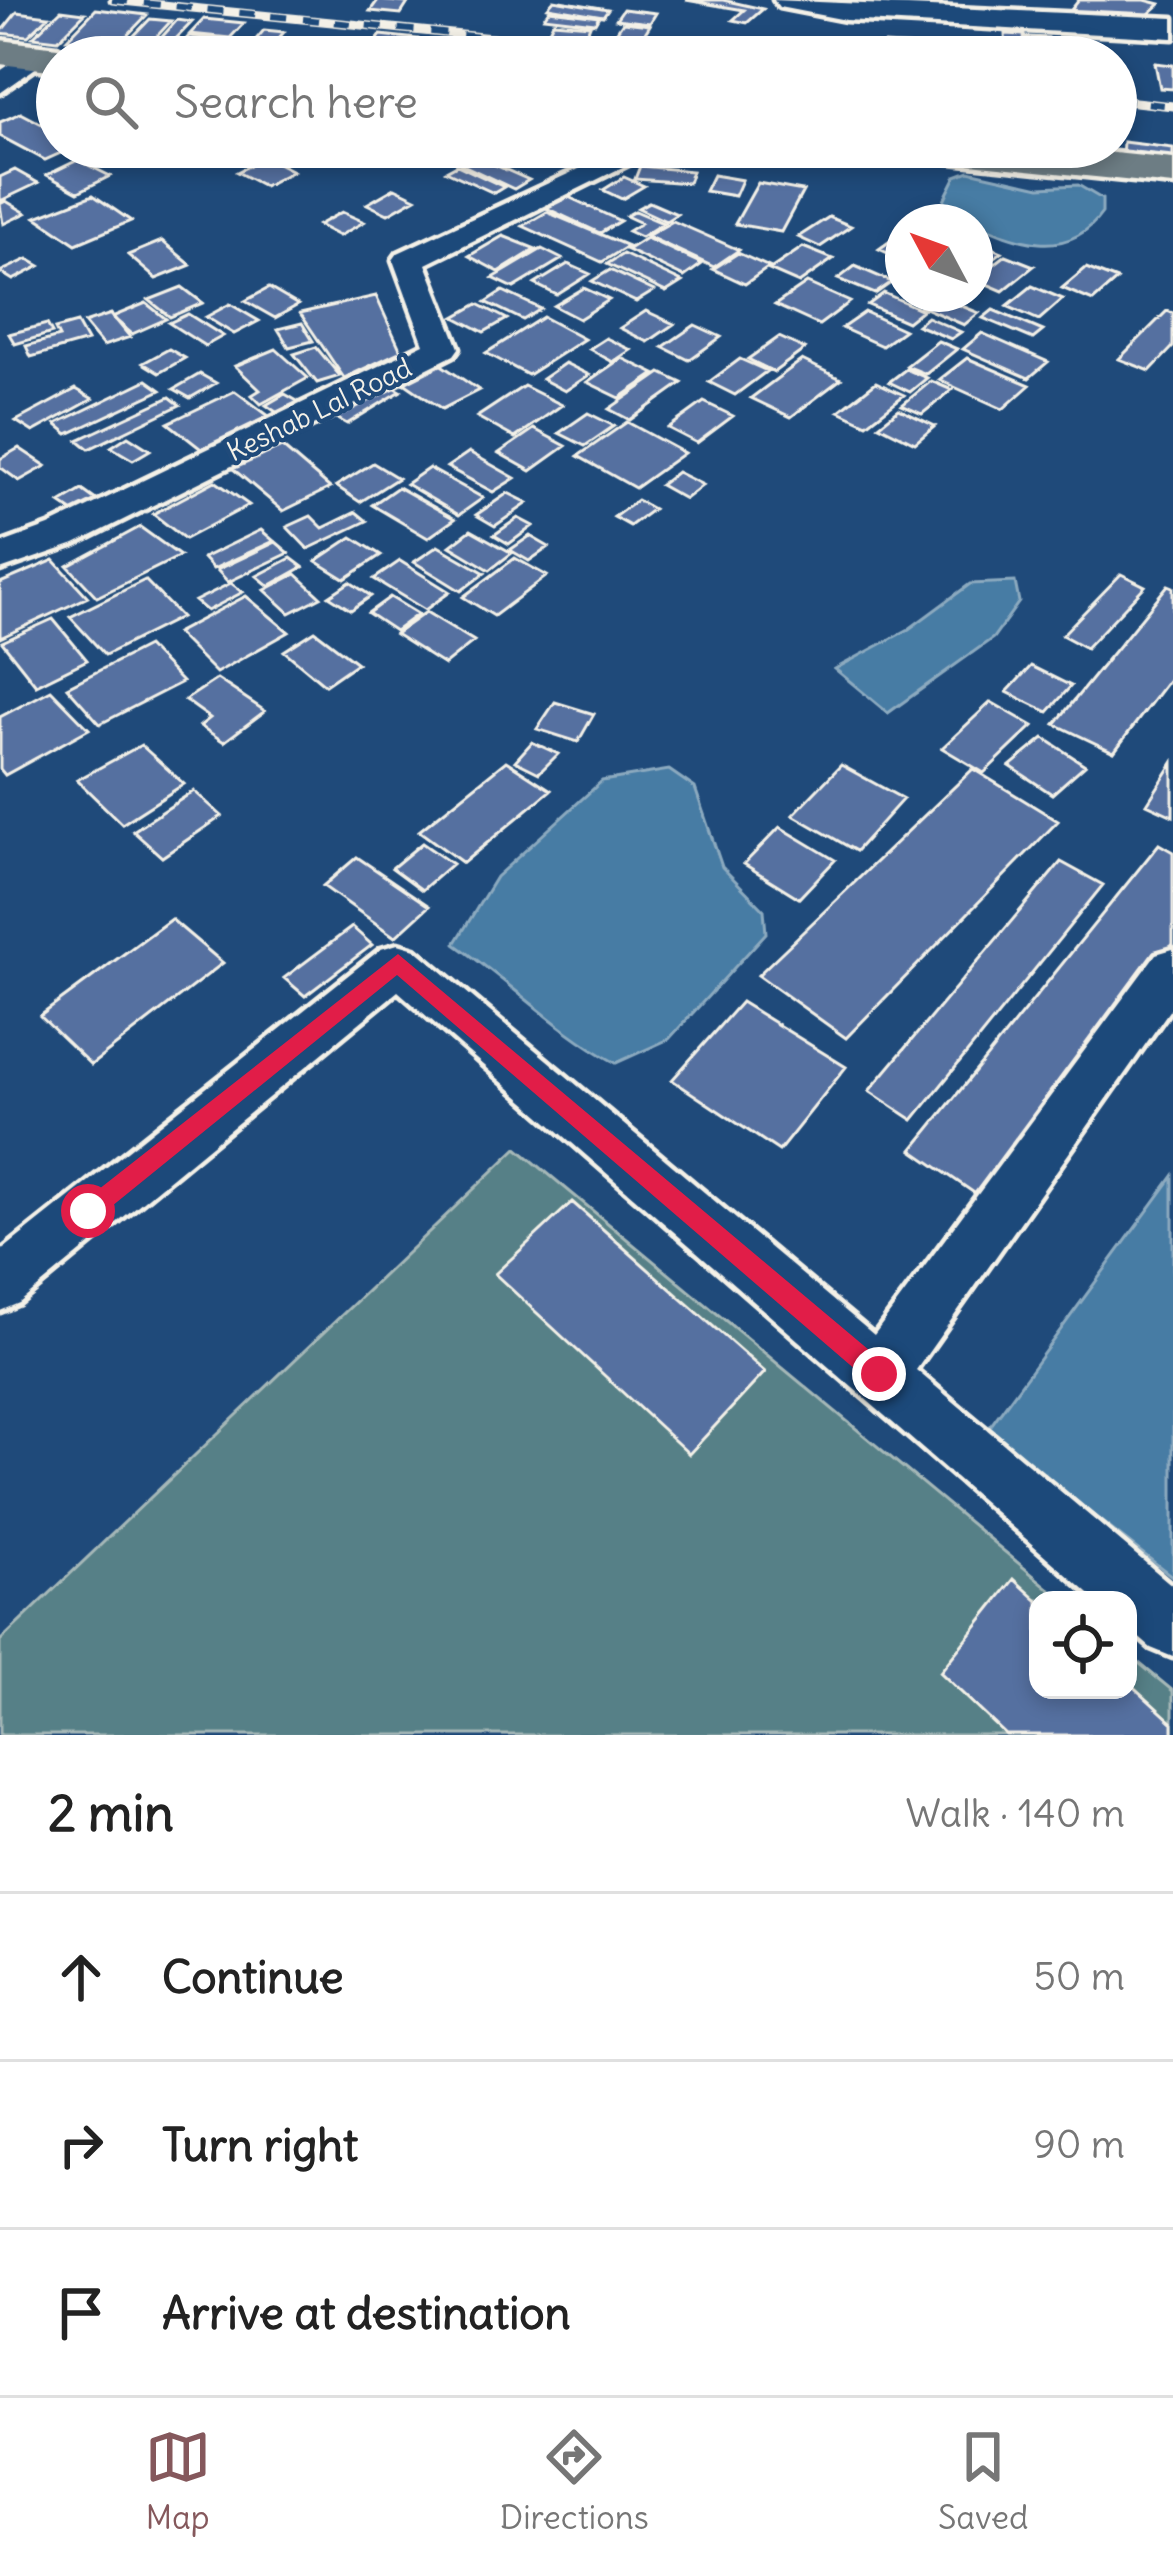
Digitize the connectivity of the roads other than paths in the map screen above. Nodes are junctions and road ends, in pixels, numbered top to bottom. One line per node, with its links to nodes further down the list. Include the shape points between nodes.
1 (790, 0): 2 (street)
2 (876, 6): 3 (street)
3 (1173, 28)
4 (31, 56): 5 (street)
5 (0, 86)
6 (604, 168): 9 (street, Keshab Lal Road, via 409,260 442,348 62,535)
7 (1134, 168): 8 (highway)
8 (1173, 172)
9 (0, 557)
10 (1173, 968): 12 (street)
11 (0, 1285): 12 (street, via 398,963)
12 (879, 1374): 13 (street)
13 (1173, 1625)

